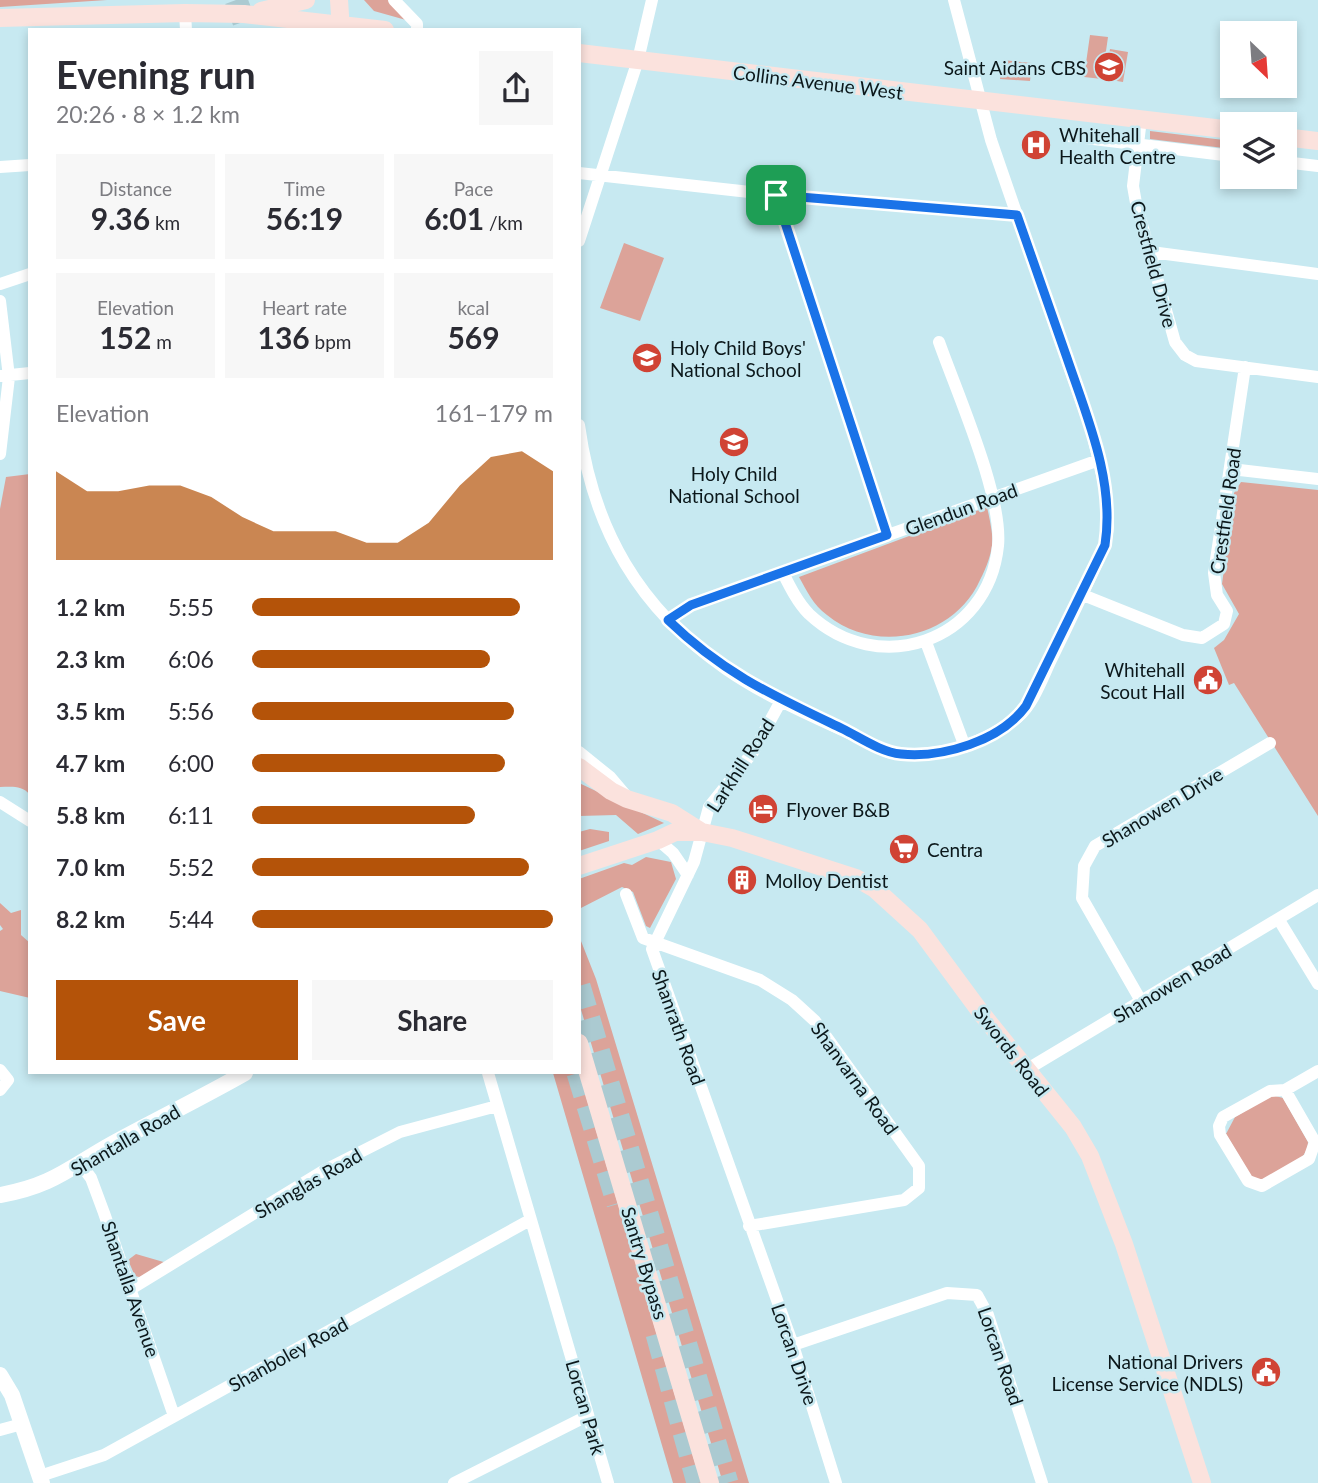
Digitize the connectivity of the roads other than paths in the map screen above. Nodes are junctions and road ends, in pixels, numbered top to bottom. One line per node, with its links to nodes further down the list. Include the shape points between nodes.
1 (306, 0): 6 (main road)
2 (339, 0): 9 (main road)
3 (394, 0): 10 (street)
4 (652, 0): 12 (street)
5 (954, 0): 13 (street, Larkhill Road)
6 (244, 14): 8 (main road); 9 (main road)
7 (0, 18): 8 (main road)
8 (186, 21)
9 (341, 27)
10 (417, 28)
11 (581, 53): 12 (main road, Collins Avenue West)
12 (638, 60): 13 (main road, Collins Avenue West); 26 (street)
13 (980, 102): 14 (main road, Collins Avenue West); 28 (street, Larkhill Road)
14 (1141, 119): 15 (main road, Collins Avenue West); 19 (street, Crestfield Drive)
15 (1220, 129)
16 (1069, 136): 19 (street)
17 (1297, 139): 18 (main road)
18 (1318, 141)
19 (1136, 145): 20 (street); 30 (street, Crestfield Drive, via 1133,186)
20 (1220, 155)
21 (1297, 164): 23 (street)
22 (28, 165): 24 (street)
23 (1318, 166)
24 (0, 167)
25 (581, 173): 26 (street)
26 (599, 175): 27 (street); 29 (street)
27 (776, 195): 28 (street); 46 (street)
28 (1017, 215): 42 (street, Larkhill Road)
29 (581, 234)
30 (1151, 252): 31 (street); 36 (street, Crestfield Drive, via 1175,342 1185,355 1196,361)
31 (1318, 274)
32 (28, 275): 33 (street)
33 (0, 284)
34 (0, 301): 38 (street)
35 (939, 342): 45 (street)
36 (1245, 367): 39 (street, Crestfield Drive); 43 (street, Crestfield Road)
37 (28, 373): 38 (street)
38 (5, 377): 41 (street)
39 (1318, 377)
40 (581, 442): 49 (street, Larkhill Road, via 601,519 639,589)
41 (0, 454)
42 (1099, 460): 45 (street, Glendun Road); 48 (street, Larkhill Road, via 1108,527)
43 (1231, 469): 44 (street); 48 (street, Crestfield Road, via 1214,573 1217,596 1227,611 1224,624 1202,638 1184,635)
44 (1318, 479)
45 (992, 496): 46 (street, Glendun Road); 50 (street, via 999,526 995,567 987,586 968,614)
46 (887, 535): 47 (street, Glendun Road)
47 (783, 573): 49 (street, Glendun Road, via 691,605); 50 (street, via 808,612 845,638 879,647)
48 (1083, 595): 53 (street, Larkhill Road, via 1019,716)
49 (668, 620): 51 (street, Larkhill Road, via 727,670)
50 (926, 642): 53 (street)
51 (782, 699): 53 (street, Larkhill Road, via 888,751 930,754); 59 (street, Larkhill Road, via 753,752 709,807)
52 (1270, 743): 68 (street, Shanowen Drive, via 1095,846 1084,866 1082,898)
53 (965, 747)
54 (581, 754): 56 (street, Swords Road)
55 (581, 768): 56 (main road, Swords Road)
56 (623, 792): 59 (main road, Swords Road)
57 (0, 802): 58 (street)
58 (28, 820)
59 (702, 832): 60 (main road, via 674,832); 62 (street, Shanrath Road); 71 (main road, Swords Road, via 835,870 875,889 920,930)
60 (658, 840): 61 (main road); 62 (street)
61 (581, 865)
62 (688, 875): 66 (street, Shanrath Road)
63 (626, 894): 66 (street, via 643,938)
64 (1318, 895): 65 (street, Shanowen Road)
65 (1279, 920): 67 (street); 68 (street, Shanowen Road)
66 (653, 943): 81 (street, Shanrath Road, via 655,961); 81 (street, Shanvarna Road, via 760,980 792,1000 815,1021 919,1166 919,1188 904,1200)
67 (1318, 984)
68 (1141, 1001): 71 (street, Shanowen Road)
69 (581, 1049): 93 (main road, Santry Bypass)
70 (0, 1070): 75 (street, via 8,1080)
71 (1026, 1070): 96 (main road, Swords Road, via 1090,1156 1124,1244)
72 (1318, 1071): 76 (street)
73 (243, 1074): 78 (street, Shantalla Road, via 97,1152)
74 (488, 1074): 77 (street)
75 (0, 1090)
76 (1284, 1090): 76 (street, via 1270,1091 1223,1118 1219,1126 1248,1181 1262,1186 1309,1159 1315,1142)
77 (497, 1106): 80 (street); 82 (street, Shanglas Road, via 400,1132 323,1171)
78 (81, 1165): 79 (street, Shantalla Road, via 49,1182); 82 (street, Shantalla Avenue, via 95,1189)
79 (0, 1195)
80 (530, 1220): 85 (street, Shanboley Road); 86 (street, Lorcan Park)
81 (749, 1226): 83 (street, Lorcan Drive)
82 (131, 1289): 85 (street, Shantalla Avenue)
83 (793, 1345): 94 (street, Lorcan Drive); 95 (street, Lorcan Road, via 947,1293 977,1295 988,1315)
84 (0, 1376): 87 (street)
85 (174, 1416): 90 (street, Shanboley Road, via 104,1455)
86 (587, 1416): 89 (street); 92 (street, Lorcan Park)
87 (22, 1424): 88 (street); 90 (street)
88 (0, 1430)
89 (476, 1478): 91 (street)
90 (41, 1480)
91 (454, 1483)
92 (608, 1483)
93 (710, 1483)
94 (835, 1483)
95 (1042, 1483)
96 (1202, 1483)

